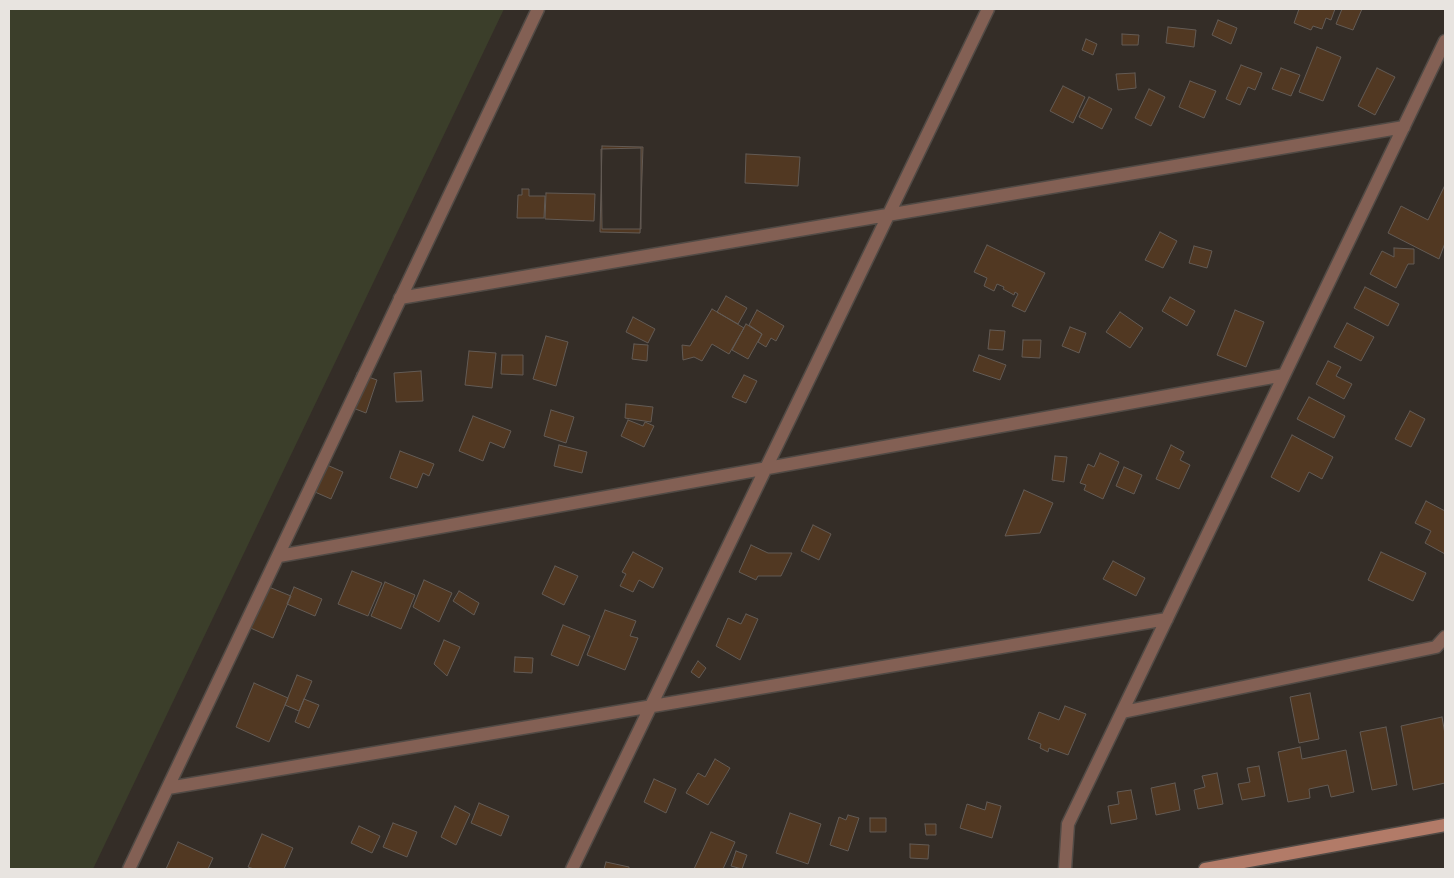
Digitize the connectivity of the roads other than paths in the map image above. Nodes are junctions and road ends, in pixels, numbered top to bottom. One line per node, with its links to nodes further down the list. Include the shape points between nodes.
1 (538, 9): 6 (street)
2 (988, 9): 5 (street)
3 (1445, 41): 4 (street)
4 (1404, 127): 5 (street); 7 (street)
5 (888, 215): 6 (street); 8 (street)
6 (400, 298): 9 (street)
7 (1284, 375): 8 (street); 10 (street)
8 (766, 468): 9 (street); 12 (street)
9 (279, 556): 14 (street)
10 (1167, 619): 12 (street); 13 (street)
11 (1445, 637): 13 (street, via 1436,647)
12 (650, 706): 14 (street); 17 (street)
13 (1122, 712): 18 (street, via 1068,824)
14 (168, 788): 16 (street)
15 (1445, 826): 19 (street)
16 (129, 869)
17 (572, 869)
18 (1065, 869)
19 (1205, 869)

